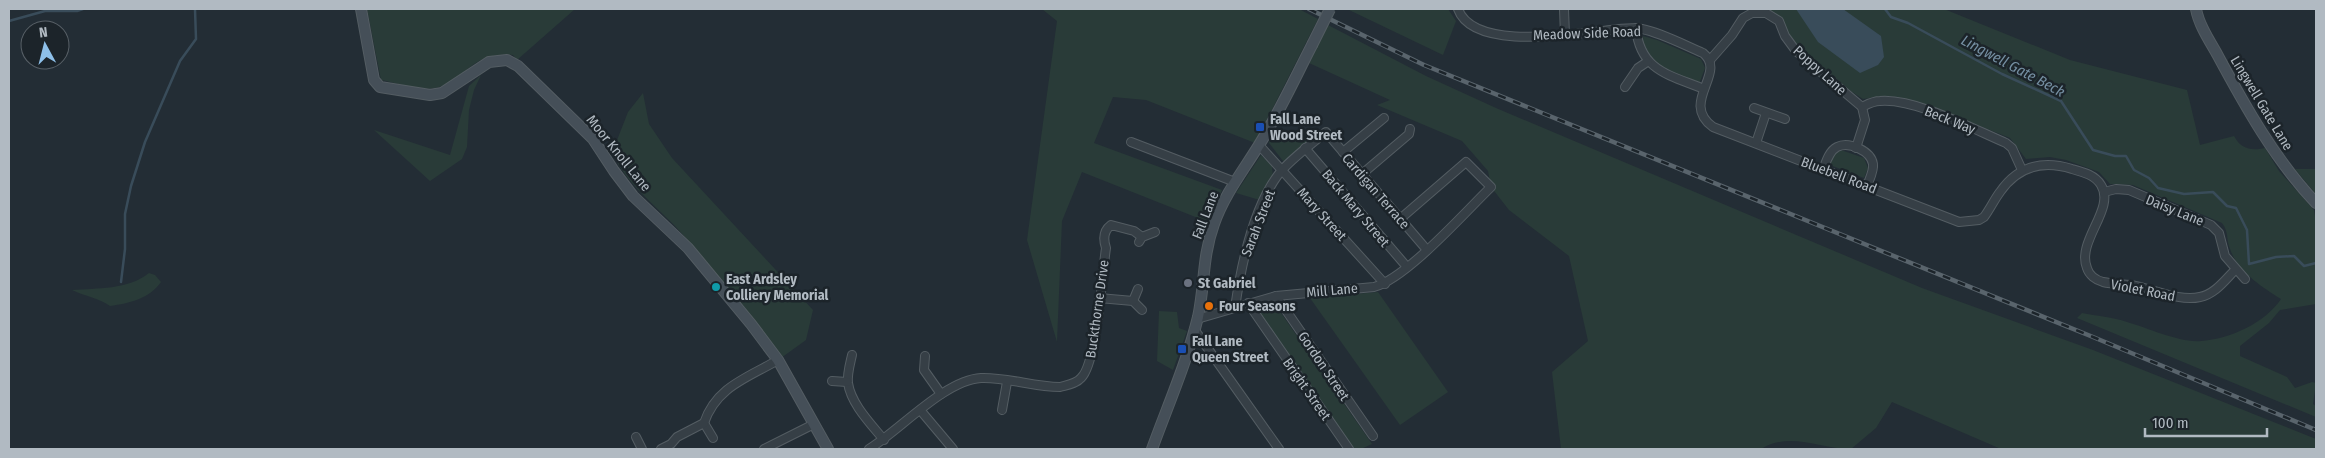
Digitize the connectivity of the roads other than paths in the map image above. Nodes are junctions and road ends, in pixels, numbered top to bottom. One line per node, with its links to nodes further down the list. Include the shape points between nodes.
1 (361, 9): 54 (street, Moor Knoll Lane, via 374,80 380,87 430,95 442,93 489,62 507,60 518,66 593,139 626,188 688,248)
2 (1330, 9): 22 (street, Fall Lane, bridge)
3 (1458, 9): 8 (street, Meadow Side Road, via 1465,22 1493,34)
4 (1564, 9): 8 (street)
5 (2196, 9): 33 (street, Lingwell Gate Lane, via 2201,25 2230,78 2282,163)
6 (1752, 11): 9 (street, Poppy Lane); 14 (street, Poppy Lane, via 1766,13 1779,21 1796,51)
7 (1636, 28): 8 (street, Meadow Side Road); 9 (street, Meadow Side Road, via 1703,52); 10 (street)
8 (1565, 35)
9 (1710, 60): 12 (street, via 1710,71)
10 (1648, 62): 11 (street, via 1638,68); 12 (street)
11 (1625, 86)
12 (1702, 93): 21 (street, Bluebell Road, via 1700,110 1707,122)
13 (1754, 108): 15 (street)
14 (1862, 108): 24 (street, via 1865,120); 28 (street, Beck Way, via 1872,102 1887,100 1928,110 2006,143 2012,148)
15 (1766, 113): 17 (street); 21 (street)
16 (1384, 118): 25 (street)
17 (1784, 119)
18 (1410, 128): 29 (street, via 1409,134)
19 (1326, 132): 23 (street, Sarah Street); 25 (street, Cardigan Terrace)
20 (1131, 142): 30 (street)
21 (1756, 143): 27 (street, Bluebell Road)
22 (1260, 145): 26 (street, Mary Street); 30 (street, Fall Lane)
23 (1305, 148): 26 (street, Sarah Street); 39 (street, Back Mary Street)
24 (1856, 148): 27 (street, via 1837,146); 31 (street, via 1867,153 1873,163)
25 (1343, 152): 29 (street, Cardigan Terrace)
26 (1282, 170): 42 (street, Mary Street); 48 (street, Sarah Street, via 1264,201 1248,244)
27 (1823, 170): 31 (street, Bluebell Road)
28 (2022, 170): 31 (street, Bluebell Road, via 2007,182 1984,218 1979,220 1959,222); 32 (street, via 2040,164 2058,165 2096,178)
29 (1362, 174): 35 (street, Cardigan Terrace)
30 (1235, 182): 50 (street, Fall Lane, via 1209,240)
31 (1867, 186)
32 (2104, 192): 40 (street, Daisy Lane, via 2129,190 2210,225 2219,233 2225,256); 40 (street, Violet Road, via 2104,204 2084,256 2088,271 2098,280 2194,298 2214,291)
33 (2316, 203)
34 (1110, 216): 36 (street, Buckthorne Drive)
35 (1400, 219): 38 (street, Cardigan Terrace); 38 (street, Mill Lane, via 1466,162 1492,187)
36 (1111, 225): 37 (street, via 1134,231 1141,240); 45 (street, Buckthorne Drive, via 1104,234 1106,248)
37 (1155, 232)
38 (1427, 250): 39 (street, Mill Lane)
39 (1407, 268): 42 (street, Mill Lane)
40 (2235, 270): 41 (street, Daisy Lane)
41 (2245, 279)
42 (1385, 284): 44 (street, Mill Lane)
43 (1138, 289): 46 (street)
44 (1276, 296): 47 (street, Mill Lane); 63 (street, Gordon Street)
45 (1099, 298): 46 (street); 57 (street, Buckthorne Drive, via 1091,358 1082,378 1060,387)
46 (1134, 301): 49 (street)
47 (1248, 303): 48 (street, Mill Lane); 75 (street, Bright Street)
48 (1234, 308): 50 (street, Mill Lane)
49 (1142, 310)
50 (1197, 319): 51 (street, Fall Lane)
51 (1194, 329): 73 (street, Fall Lane); 74 (street)
52 (852, 355): 56 (street)
53 (925, 356): 58 (street, via 924,370)
54 (778, 360): 61 (street, via 716,398); 62 (street, Moor Knoll Lane)
55 (832, 381): 56 (street)
56 (848, 382): 66 (street, via 855,402)
57 (1007, 382): 58 (street, Buckthorne Drive, via 981,378 967,380); 59 (street)
58 (941, 394): 60 (street, Buckthorne Drive)
59 (1002, 410)
60 (921, 411): 66 (street, Buckthorne Drive); 72 (street)
61 (704, 423): 65 (street); 68 (street)
62 (814, 424): 69 (street); 70 (street, Moor Knoll Lane)
63 (1373, 436)
64 (636, 437): 67 (street)
65 (713, 438)
66 (884, 440): 71 (street, Buckthorne Drive)
67 (642, 449)
68 (660, 449)
69 (764, 449)
70 (828, 449)
71 (869, 449)
72 (953, 449)
73 (1152, 449)
74 (1280, 449)
75 (1349, 449)

